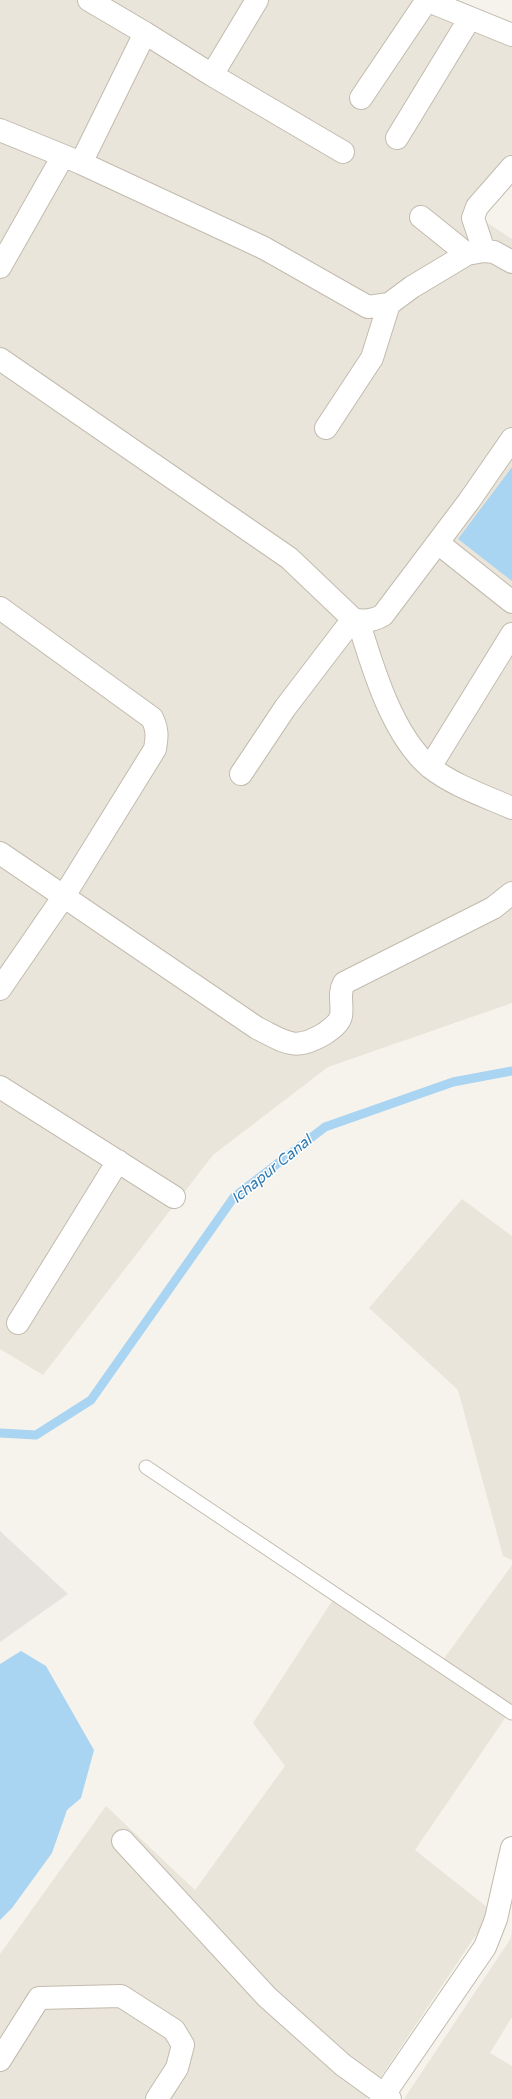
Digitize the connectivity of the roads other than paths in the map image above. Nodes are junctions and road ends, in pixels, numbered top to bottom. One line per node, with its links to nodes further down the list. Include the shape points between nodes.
1 (90, 0): 5 (street)
2 (257, 0): 7 (street)
3 (426, 0): 4 (street); 8 (street)
4 (470, 18): 6 (street); 10 (street)
5 (144, 33): 7 (street); 12 (street)
6 (512, 35)
7 (212, 75): 11 (street)
8 (361, 98)
9 (0, 130): 12 (street)
10 (397, 138)
11 (344, 152)
12 (72, 159): 17 (street); 18 (street, via 264,248 368,307)
13 (512, 168): 15 (street, via 477,208 473,218)
14 (421, 217): 15 (street)
15 (475, 253): 16 (street, via 500,253); 18 (street, via 412,287)
16 (512, 262)
17 (0, 267)
18 (389, 304): 20 (street, via 372,358)
19 (2, 363): 25 (street, via 289,558)
20 (326, 428)
21 (512, 440): 22 (street)
22 (438, 543): 23 (street); 25 (street, via 383,615 375,620)
23 (512, 602)
24 (0, 608): 32 (street, via 152,718 157,728 155,749)
25 (356, 620): 27 (street, via 378,685 409,742); 28 (street, via 285,708)
26 (512, 634): 27 (street)
27 (430, 767): 29 (street, via 464,788)
28 (241, 774)
29 (512, 808)
30 (0, 853): 32 (street)
31 (512, 893): 32 (street, via 494,908 344,983 340,994 341,1016 335,1026 310,1042 299,1045 288,1043 257,1028)
32 (64, 896): 33 (street)
33 (0, 989)
34 (0, 1087): 35 (street)
35 (118, 1161): 36 (street); 37 (street)
36 (174, 1197)
37 (18, 1323)
38 (146, 1467): 39 (lane)
39 (512, 1713)
40 (124, 1842): 43 (street, via 267,1997 343,2066)
41 (512, 1848): 43 (street, via 496,1919 485,1947)
42 (0, 2060): 44 (street, via 39,1998 121,1996 174,2030 183,2045 177,2068)
43 (385, 2097)
44 (157, 2099)

